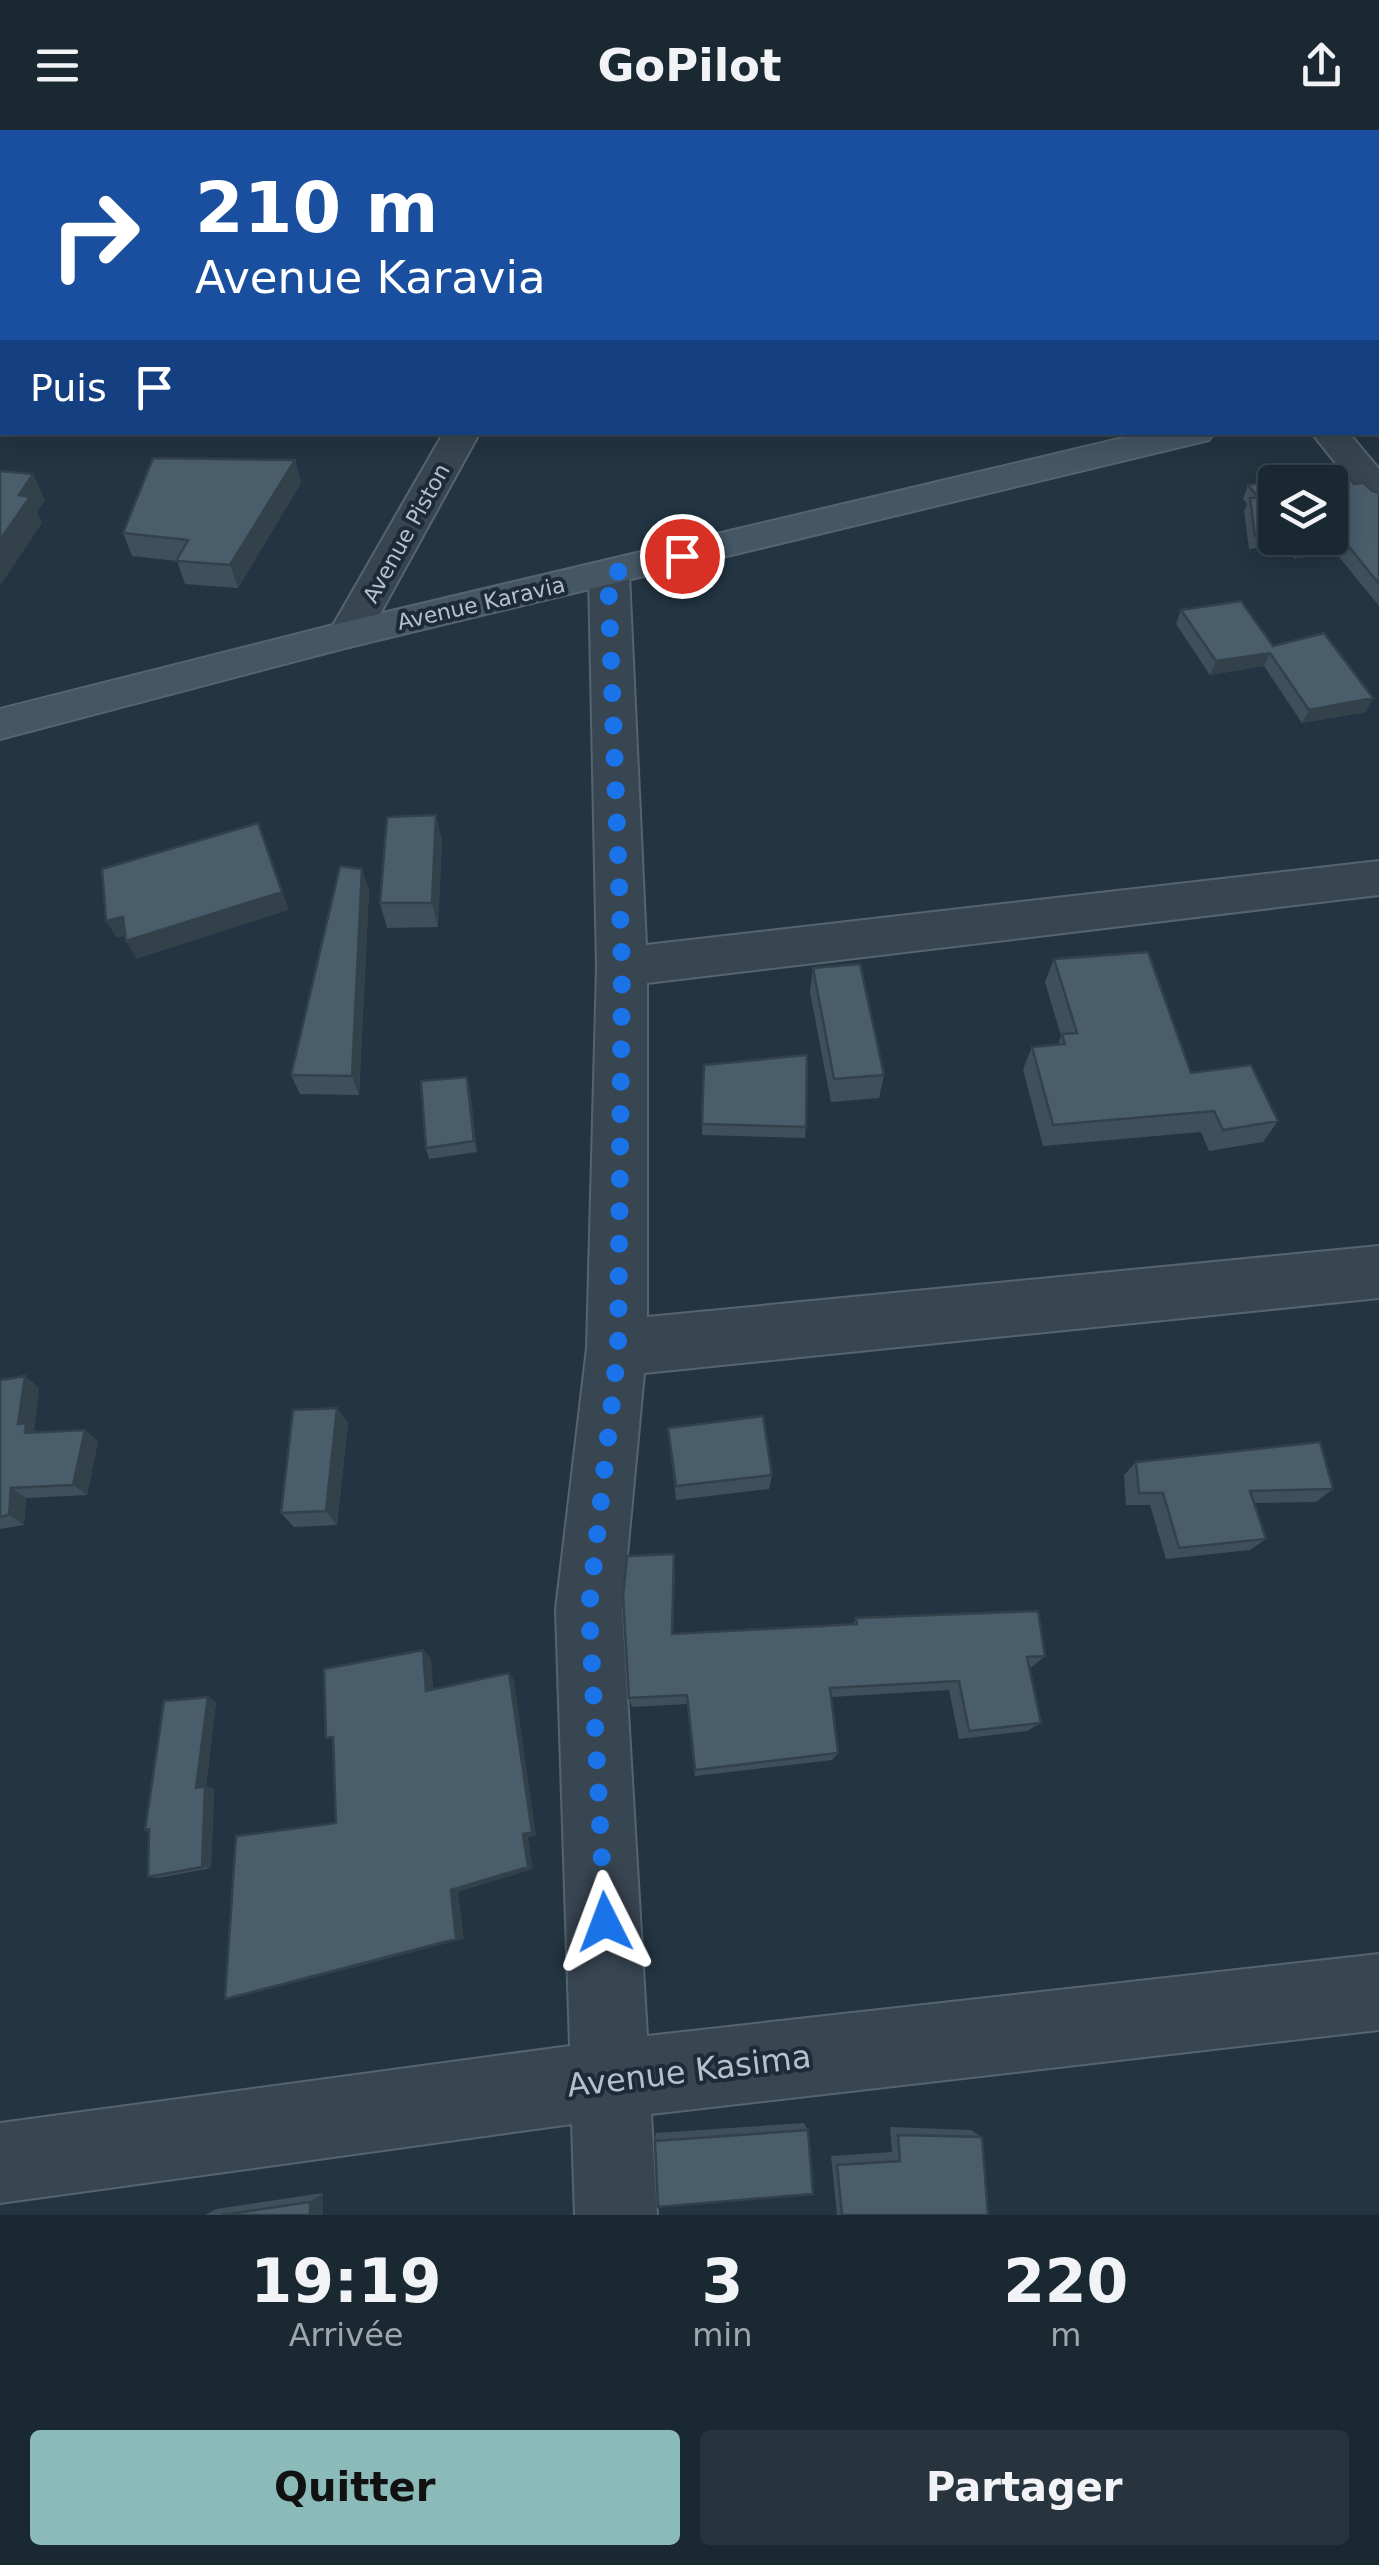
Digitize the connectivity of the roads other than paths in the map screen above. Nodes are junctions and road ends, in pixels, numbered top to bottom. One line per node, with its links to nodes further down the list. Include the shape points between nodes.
1 (460, 435): 6 (street, Avenue Piston)
2 (1184, 435): 5 (street, Avenue Karavia)
3 (1331, 435): 4 (street)
4 (1379, 493)
5 (608, 574): 6 (street, Avenue Karavia); 9 (street)
6 (349, 634): 7 (street, Avenue Karavia)
7 (0, 724)
8 (1379, 878): 9 (street)
9 (622, 967): 11 (street)
10 (1379, 1272): 11 (street)
11 (618, 1348): 13 (street, via 589,1608)
12 (1379, 1992): 13 (street, Avenue Kasima)
13 (612, 2078): 14 (street, Avenue Kasima); 15 (street)
14 (0, 2163)
15 (616, 2215)

